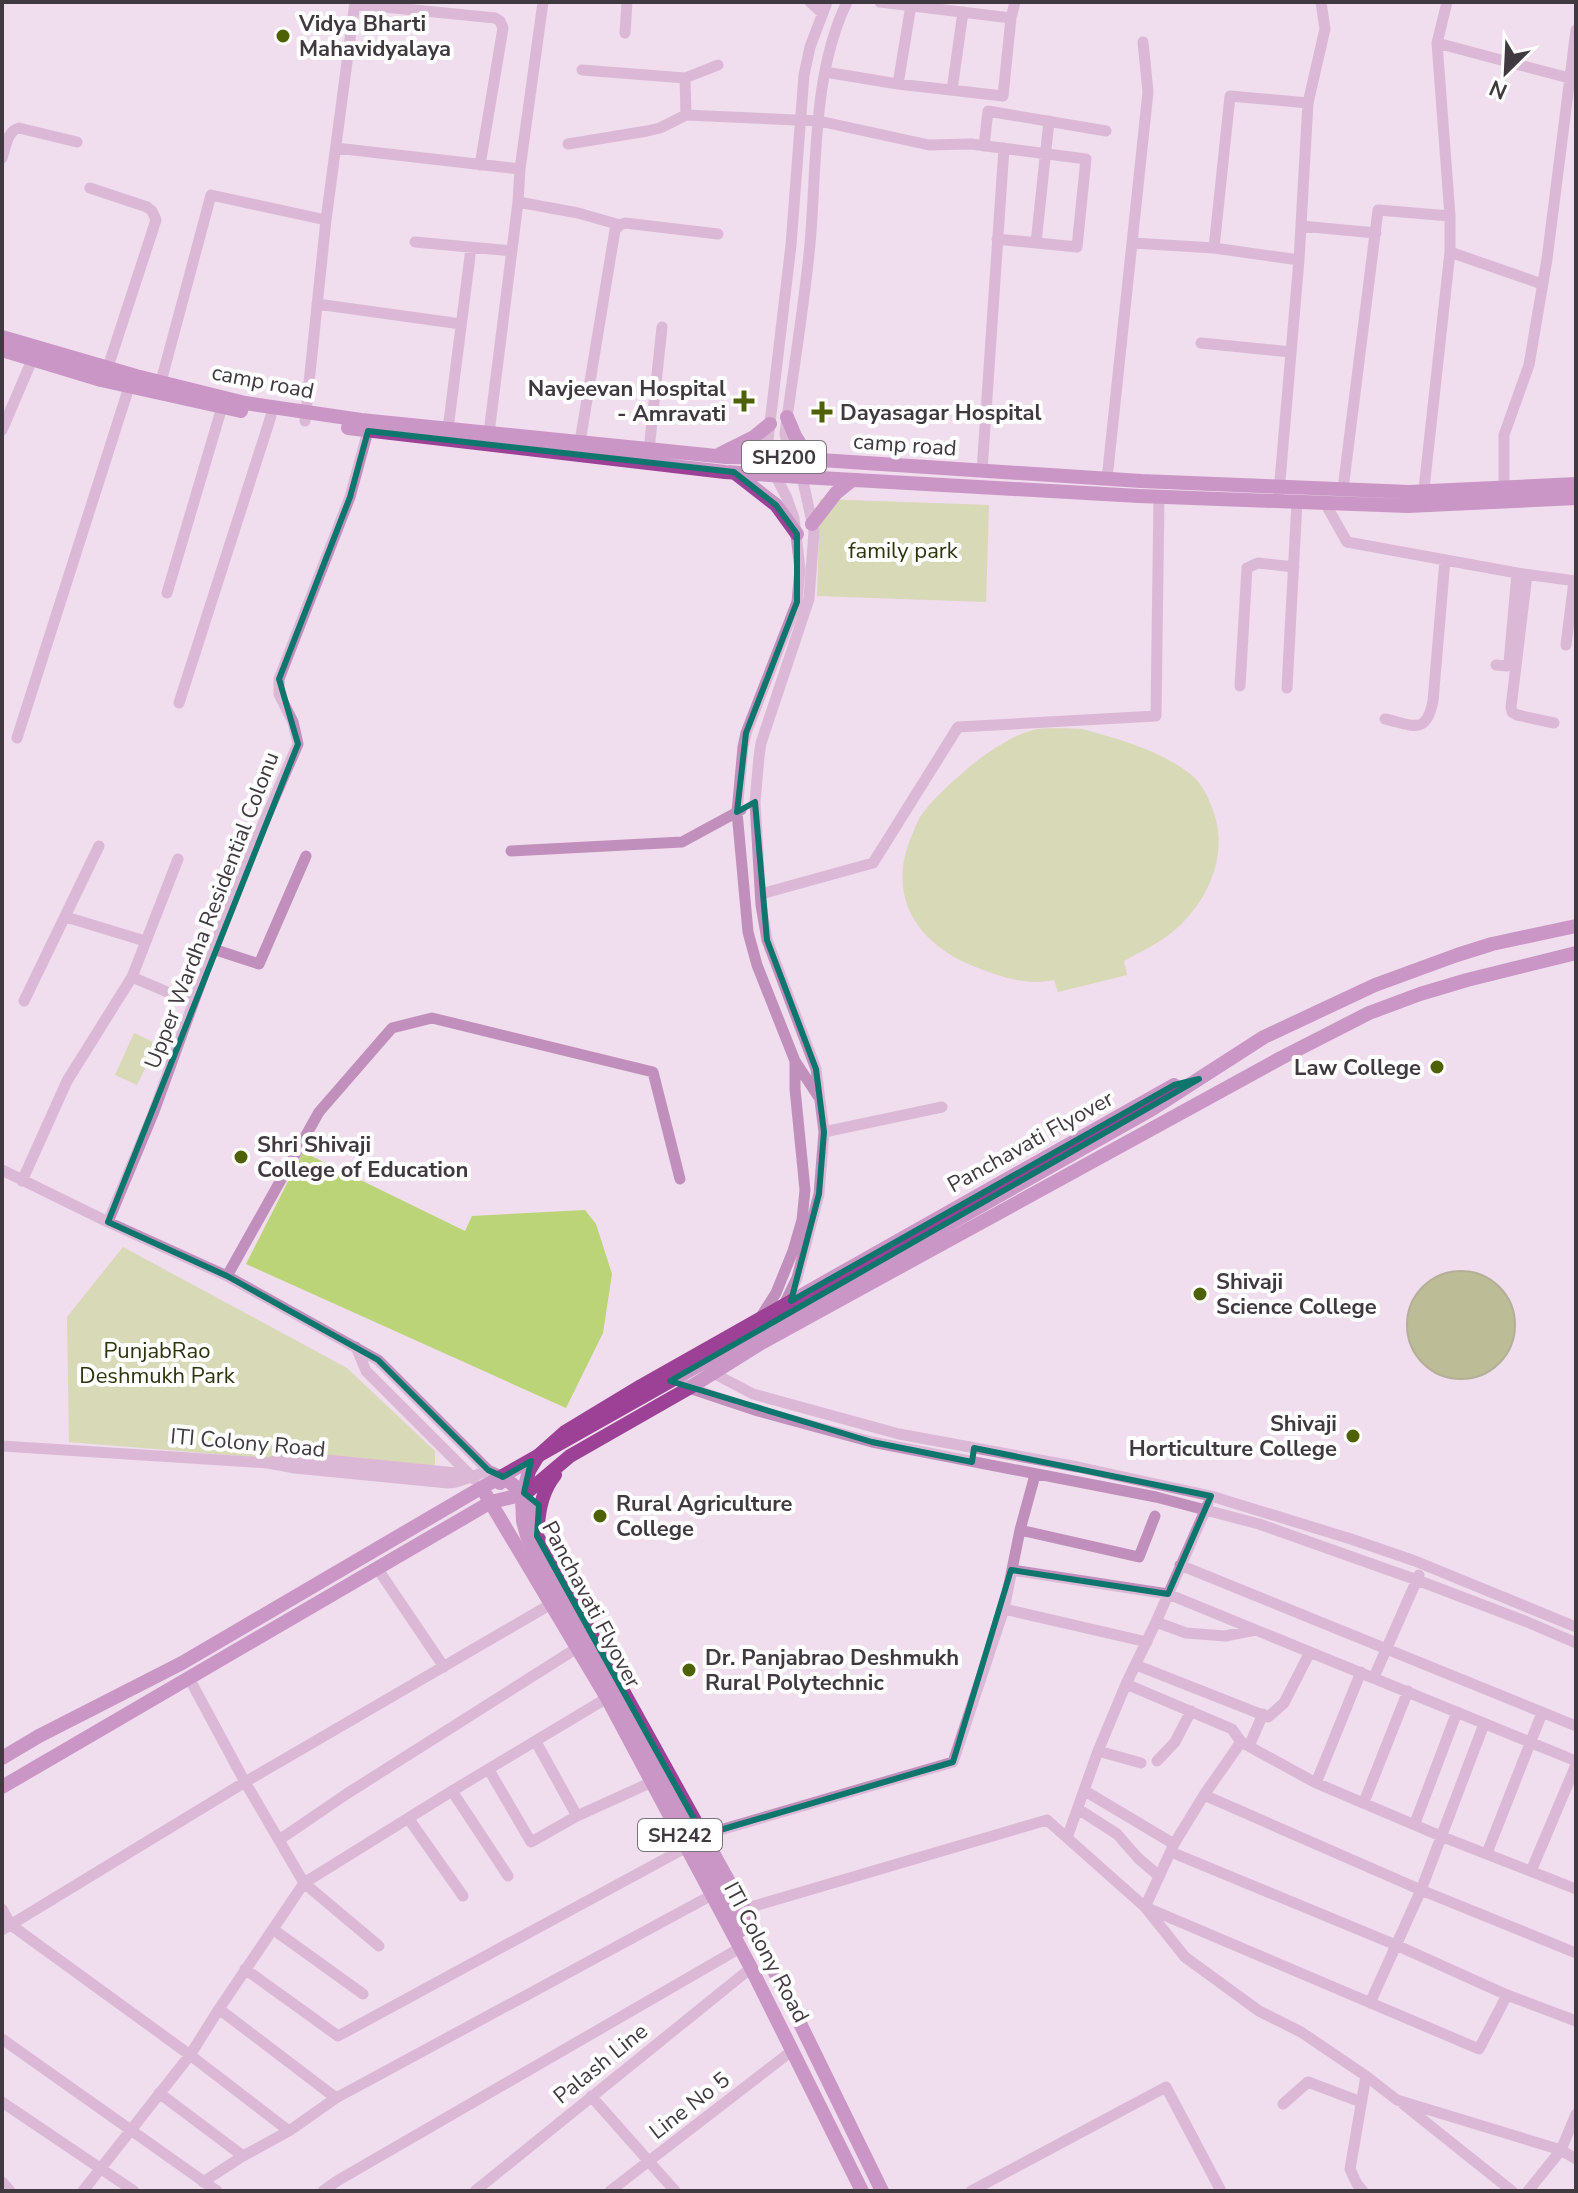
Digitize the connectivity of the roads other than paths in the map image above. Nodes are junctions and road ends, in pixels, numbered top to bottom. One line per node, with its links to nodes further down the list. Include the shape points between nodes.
1 (543, 2): 39 (street)
2 (627, 2): 15 (street)
3 (810, 2): 11 (street)
4 (847, 2): 20 (street)
5 (880, 2): 10 (street)
6 (1015, 2): 13 (street)
7 (1321, 2): 25 (street, via 1325,29)
8 (1447, 2): 17 (street)
9 (355, 3): 34 (street); 38 (street, via 495,18 503,24)
10 (911, 5): 12 (street); 23 (street)
11 (824, 8): 27 (street, via 806,61)
12 (963, 12): 13 (street); 24 (street)
13 (1011, 18): 24 (street, via 1003,96)
14 (1576, 30): 22 (street)
15 (625, 33)
16 (1143, 42): 51 (street, via 1148,92)
17 (1437, 43): 22 (street); 42 (street)
18 (718, 65): 21 (street)
19 (582, 70): 21 (street)
20 (825, 72): 23 (street); 28 (street)
21 (685, 78): 26 (street)
22 (1569, 78): 57 (street)
23 (898, 84): 24 (street)
24 (952, 90)
25 (1308, 103): 45 (street); 53 (street, via 1230,96)
26 (686, 115): 27 (street); 32 (street, via 660,128)
27 (800, 120): 28 (street); 73 (street)
28 (819, 121): 33 (street, via 929,145); 72 (street, via 810,248)
29 (1049, 121): 30 (street); 33 (street, via 988,111); 36 (street)
30 (1106, 131)
31 (77, 142): 37 (street, via 19,128 10,133)
32 (568, 144)
33 (984, 146): 35 (street)
34 (336, 148): 38 (street); 43 (street)
35 (1004, 148): 36 (street); 48 (street)
36 (1045, 153): 50 (street); 50 (street, via 1086,159 1077,247)
37 (2, 158)
38 (480, 165): 39 (street)
39 (520, 169): 41 (street)
40 (90, 188): 66 (street, via 147,207 156,220)
41 (518, 202): 44 (street); 54 (street)
42 (1450, 216): 46 (street, via 1378,210); 55 (street)
43 (326, 220): 58 (street); 68 (street, via 211,195)
44 (620, 225): 47 (street); 78 (street, via 615,230)
45 (1301, 226): 46 (street); 56 (street)
46 (1376, 233): 91 (street)
47 (718, 234)
48 (997, 239): 50 (street); 84 (street)
49 (415, 242): 52 (street)
50 (1036, 243)
51 (1133, 243): 53 (street); 88 (street)
52 (471, 248): 54 (street); 59 (street)
53 (1214, 248): 56 (street)
54 (512, 251): 77 (street)
55 (1450, 252): 57 (street); 95 (street)
56 (1299, 260): 64 (street)
57 (1542, 284): 90 (street, via 1529,365 1504,435)
58 (317, 304): 59 (street); 71 (street)
59 (461, 324): 74 (street)
60 (662, 327): 79 (street)
61 (2, 337): 66 (main road, camp road / SH200)
62 (1201, 343): 64 (street)
63 (2, 350): 65 (main road, camp road / SH200)
64 (1291, 352): 93 (street)
65 (32, 360): 67 (main road, camp road / SH200); 75 (street)
66 (108, 367): 68 (main road, camp road / SH200)
67 (129, 387): 68 (main road, camp road / SH200); 112 (street)
68 (160, 388): 69 (main road, camp road / SH200); 71 (main road, camp road / SH200)
69 (222, 407): 70 (main road, camp road / SH200); 104 (street)
70 (271, 416): 71 (main road, camp road / SH200); 109 (street)
71 (305, 416): 74 (main road, camp road / SH200); 76 (main road, camp road / SH200)
72 (787, 417): 82 (street); 83 (main road)
73 (770, 424): 80 (main road); 81 (street)
74 (448, 429): 77 (main road, camp road / SH200)
75 (2, 430)
76 (368, 431): 85 (main road, camp road / SH200); 123 (street, Upper Wardha Residential Colonu, via 350,497 279,679 279,694 298,744)
77 (489, 433): 78 (main road, camp road / SH200)
78 (580, 442): 79 (main road, camp road / SH200)
79 (649, 450): 80 (main road, camp road / SH200)
80 (716, 456): 81 (main road, camp road / SH200)
81 (766, 457): 82 (main road, camp road / SH200); 86 (street)
82 (790, 458): 83 (main road, camp road / SH200); 87 (street)
83 (809, 459): 84 (main road, camp road / SH200)
84 (982, 471): 88 (main road, camp road / SH200)
85 (734, 472): 86 (main road, camp road / SH200); 99 (main road, via 776,505)
86 (776, 474): 87 (main road, camp road / SH200); 99 (street)
87 (802, 477): 89 (main road, camp road / SH200); 98 (street)
88 (1107, 479): 93 (main road, camp road / SH200)
89 (852, 480): 94 (main road, camp road / SH200); 98 (main road)
90 (1504, 487): 92 (main road, camp road / SH200); 95 (main road, camp road / SH200)
91 (1343, 489): 93 (main road, camp road / SH200); 95 (main road, camp road / SH200)
92 (1573, 491): 95 (main road, camp road / SH200)
93 (1279, 494): 94 (main road, camp road / SH200); 96 (main road, camp road / SH200)
94 (1159, 496): 119 (street, via 1156,716 958,727 873,863)
95 (1423, 498): 97 (main road, camp road / SH200)
96 (1297, 502): 97 (main road, camp road / SH200); 101 (street)
97 (1325, 503): 100 (street, via 1347,542)
98 (812, 524): 113 (street, via 809,599 761,743)
99 (797, 534): 114 (street, via 797,602 746,733)
100 (1445, 560): 102 (street); 110 (street, via 1429,718 1416,726)
101 (1294, 567): 107 (street, via 1258,563 1247,568); 108 (street)
102 (1522, 574): 103 (street); 106 (street, via 1509,663); 111 (street, via 1512,712)
103 (1575, 581): 105 (street)
104 (167, 593)
105 (1566, 645)
106 (1496, 665)
107 (1240, 686)
108 (1287, 688)
109 (179, 703)
110 (1385, 719)
111 (1554, 723)
112 (17, 738)
113 (755, 802): 114 (street); 119 (street)
114 (737, 812): 116 (street, via 682,842); 128 (street, via 748,932)
115 (99, 846): 120 (street)
116 (511, 851)
117 (306, 856): 123 (street, via 259,964)
118 (178, 859): 122 (street)
119 (761, 894): 130 (street, via 767,940 814,1061)
120 (66, 917): 122 (street); 126 (street)
121 (1576, 926): 129 (main road, via 1492,944 1375,985 1264,1037)
122 (145, 941): 125 (street)
123 (213, 949): 127 (street, Upper Wardha Residential Colonu)
124 (1576, 953): 139 (main road, via 1467,980 1369,1013)
125 (132, 977): 127 (street); 135 (street, via 67,1081)
126 (24, 1001)
127 (193, 1003): 136 (street, Upper Wardha Residential Colonu)
128 (795, 1061): 130 (street); 138 (street, Panchavati Flyover, via 805,1190 802,1220)
129 (1199, 1079): 138 (main road); 138 (main road, Panchavati Flyover, bridge, via 1174,1085)
130 (819, 1097): 132 (street)
131 (942, 1107): 132 (street)
132 (824, 1132): 138 (street, via 819,1194 797,1278)
133 (2, 1170): 135 (street)
134 (680, 1179): 137 (street, via 653,1072 432,1018 392,1028 319,1112)
135 (22, 1181): 136 (street)
136 (108, 1222): 137 (street)
137 (227, 1276): 140 (street)
138 (767, 1320): 139 (street); 141 (main road); 233 (main road, Panchavati Flyover, bridge, via 565,1432 538,1456 522,1498 533,1549 741,1930 748,1946)
139 (761, 1343): 141 (main road)
140 (356, 1347): 148 (street, via 378,1360); 150 (street, via 366,1371)
141 (709, 1367): 142 (main road); 143 (main road); 145 (street, via 753,1394 899,1434)
142 (676, 1378): 143 (street); 151 (main road)
143 (689, 1388): 146 (main road); 147 (street, via 872,1442)
144 (2, 1446): 150 (street, ITI Colony Road)
145 (974, 1448): 147 (street); 153 (street)
146 (570, 1456): 152 (main road); 157 (main road, via 548,1483)
147 (972, 1462): 149 (street)
148 (488, 1470): 150 (street, ITI Colony Road); 151 (street)
149 (1035, 1475): 154 (street); 156 (street)
150 (472, 1481): 151 (main road, ITI Colony Road / SH242); 151 (main road); 161 (main road)
151 (497, 1489): 152 (main road); 152 (main road); 160 (main road); 165 (main road, ITI Colony Road / SH242)
152 (525, 1494): 157 (main road)
153 (1211, 1496): 154 (street); 159 (street)
154 (1206, 1511): 158 (street); 163 (street, via 1259,1524)
155 (1155, 1516): 156 (street, via 1139,1557)
156 (1020, 1530): 162 (street)
157 (537, 1536): 210 (main road, SH242)
158 (1180, 1565): 164 (street); 173 (street)
159 (1423, 1565): 163 (street); 168 (street)
160 (377, 1568): 161 (main road); 176 (street)
161 (358, 1570): 179 (main road); 193 (main road)
162 (1012, 1570): 164 (street); 166 (street)
163 (1417, 1580): 171 (street); 173 (street)
164 (1168, 1594): 167 (street); 169 (street)
165 (551, 1604): 172 (main road, ITI Colony Road / SH242); 176 (street)
166 (1004, 1609): 170 (street); 210 (street, via 953,1762)
167 (1156, 1622): 169 (street, via 1186,1633 1225,1636); 170 (street)
168 (1576, 1627)
169 (1256, 1630): 174 (street)
170 (1147, 1642): 175 (street)
171 (1576, 1643)
172 (577, 1648): 182 (main road, ITI Colony Road / SH242); 213 (street)
173 (1386, 1648): 178 (street); 185 (street)
174 (1310, 1652): 177 (street); 186 (street, via 1284,1703 1268,1717)
175 (1136, 1665): 180 (street); 186 (street)
176 (444, 1667): 198 (street)
177 (1361, 1672): 178 (street); 200 (street)
178 (1374, 1677): 181 (street)
179 (189, 1678): 198 (street); 201 (main road)
180 (1126, 1684): 183 (street); 192 (street)
181 (1408, 1691): 184 (street); 205 (street)
182 (607, 1698): 189 (street); 199 (main road, ITI Colony Road / SH242)
183 (1191, 1711): 191 (street, via 1232,1729); 194 (street, via 1175,1742)
184 (1457, 1712): 187 (street); 209 (street)
185 (1542, 1713): 188 (street); 190 (street)
186 (1263, 1714): 191 (street)
187 (1484, 1724): 190 (street); 211 (street)
188 (1576, 1726)
189 (536, 1742): 197 (street); 207 (street)
190 (1531, 1743): 196 (street); 216 (street)
191 (1245, 1744): 200 (street); 204 (street)
192 (1098, 1751): 195 (street); 203 (street)
193 (2, 1758)
194 (1157, 1761)
195 (1141, 1763)
196 (1576, 1763): 217 (street)
197 (489, 1770): 202 (street); 207 (street, via 531,1842)
198 (245, 1782): 213 (street); 228 (street)
199 (652, 1782): 207 (street); 214 (main road, ITI Colony Road / SH242)
200 (1316, 1783): 205 (street)
201 (2, 1787)
202 (452, 1791): 208 (street); 218 (street)
203 (1085, 1791): 206 (street); 215 (street)
204 (1204, 1795): 215 (street); 222 (street)
205 (1364, 1802): 209 (street)
206 (1078, 1809): 212 (street); 219 (street, via 1117,1834)
207 (577, 1816)
208 (408, 1818): 220 (street); 224 (street)
209 (1415, 1823): 211 (street)
210 (703, 1835): 227 (main road, SH242)
211 (1443, 1837): 216 (street); 222 (street)
212 (1067, 1838): 225 (street); 227 (street, via 1047,1820)
213 (279, 1840): 220 (street)
214 (687, 1847): 223 (main road, ITI Colony Road / SH242); 234 (street, via 338,2036)
215 (1172, 1848): 219 (street); 230 (street)
216 (1487, 1853): 217 (street)
217 (1531, 1871): 221 (street)
218 (508, 1876)
219 (1159, 1876): 225 (street)
220 (304, 1883): 229 (street); 231 (street)
221 (1576, 1889)
222 (1421, 1890): 230 (street); 232 (street)
223 (712, 1895): 233 (main road, ITI Colony Road / SH242); 246 (street)
224 (463, 1896)
225 (1145, 1907): 237 (street); 243 (street, via 1185,1957 1259,2011)
226 (2, 1909): 228 (street)
227 (744, 1909): 271 (main road, SH242)
228 (7, 1927): 242 (street)
229 (274, 1930): 234 (street); 235 (street)
230 (1396, 1945): 236 (street); 237 (street)
231 (379, 1946)
232 (1576, 1953)
233 (746, 1958): 241 (main road, ITI Colony Road / SH242); 245 (street, Palash Line); 260 (street)
234 (245, 1969): 238 (street)
235 (363, 1994)
236 (1507, 1995): 237 (street, via 1479,2049); 239 (street)
237 (1370, 2003)
238 (219, 2009): 242 (street); 246 (street)
239 (1576, 2021)
240 (2, 2039): 252 (street)
241 (793, 2050): 256 (street, Line No 5); 270 (main road, ITI Colony Road / SH242)
242 (190, 2055): 244 (street); 253 (street)
243 (1366, 2076): 247 (street); 248 (street)
244 (159, 2093): 252 (street); 254 (street)
245 (591, 2096): 256 (street); 261 (street, Palash Line)
246 (336, 2098): 253 (street)
247 (1397, 2100): 255 (street); 262 (street)
248 (1361, 2102): 249 (street, via 1308,2082); 274 (street, via 1350,2169)
249 (1283, 2104)
250 (5, 2109): 257 (street)
251 (1576, 2114): 255 (street)
252 (131, 2130): 257 (street); 259 (street)
253 (289, 2131): 254 (street)
254 (243, 2156): 259 (street)
255 (1571, 2157): 275 (street)
256 (649, 2161): 268 (street, Line No 5); 269 (street)
257 (102, 2170): 263 (street); 265 (street)
258 (2, 2182): 264 (street)
259 (203, 2182): 266 (street)
260 (341, 2186): 267 (street)
261 (481, 2189)
262 (1504, 2189)
263 (86, 2190)
264 (10, 2191)
265 (134, 2191)
266 (217, 2191)
267 (323, 2191)
268 (610, 2191)
269 (675, 2191)
270 (862, 2191)
271 (882, 2191)
272 (971, 2191): 273 (street, via 1166,2087)
273 (1221, 2191)
274 (1363, 2191)
275 (1528, 2191)

